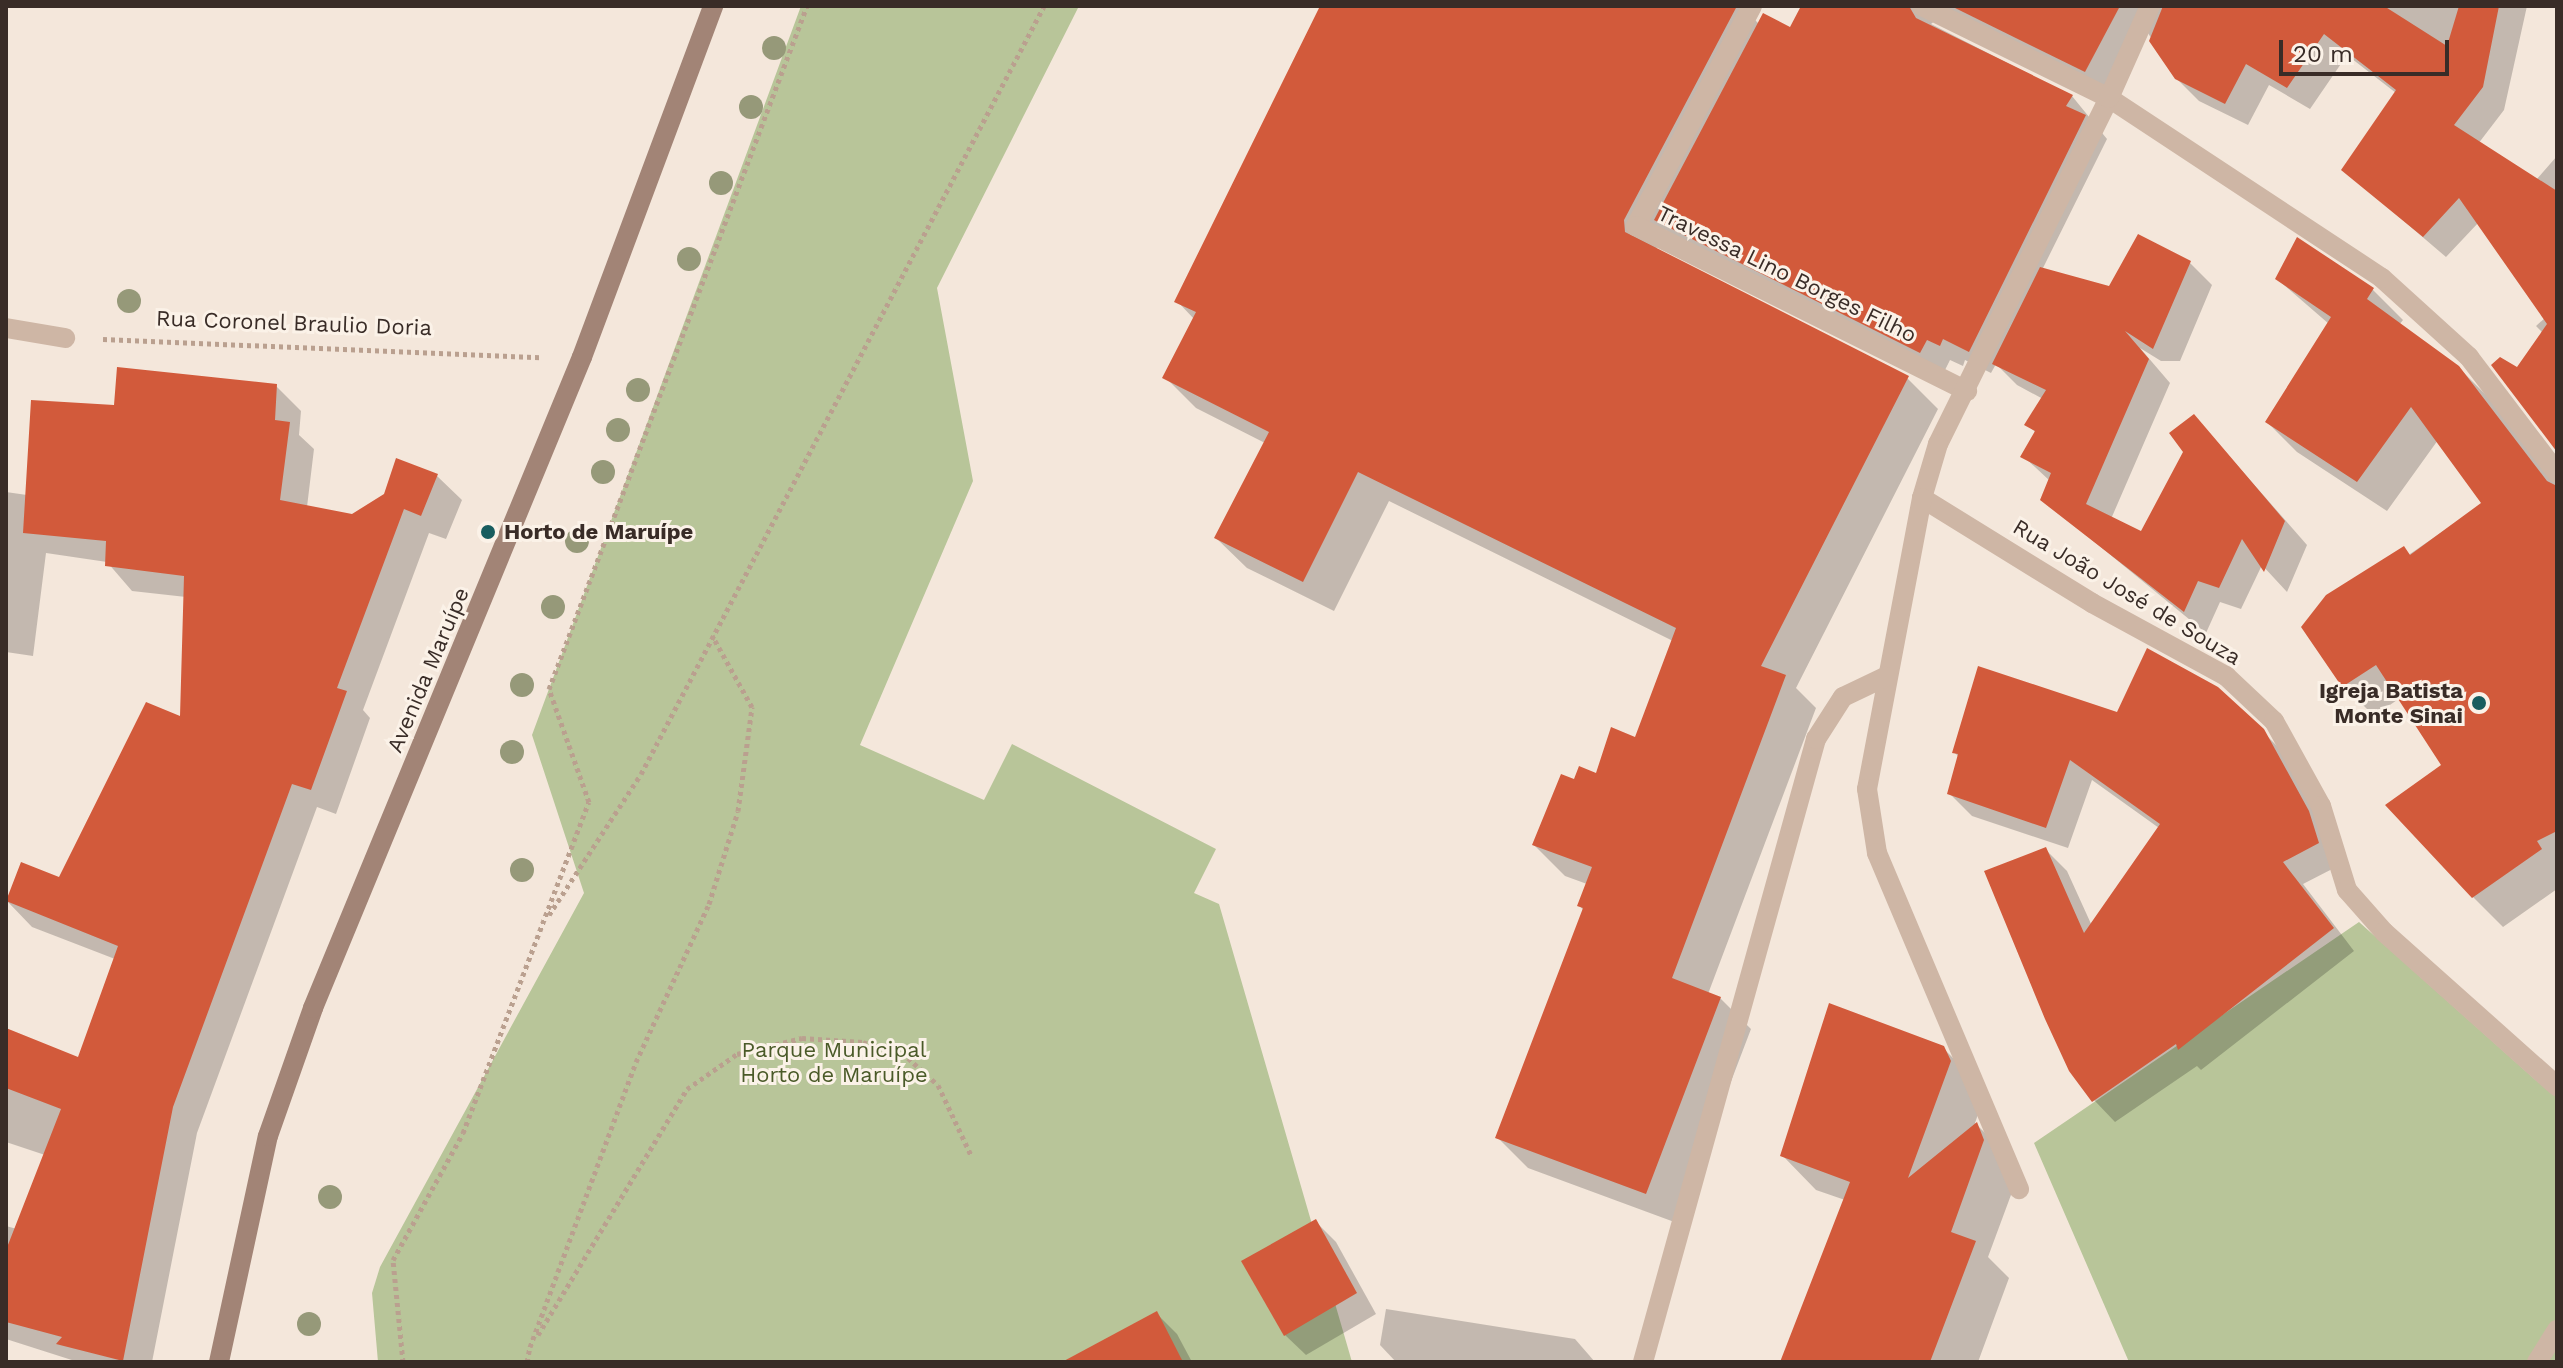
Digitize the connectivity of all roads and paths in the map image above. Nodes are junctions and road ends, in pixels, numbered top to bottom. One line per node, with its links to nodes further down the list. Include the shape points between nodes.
1 (713, 6): 10 (main road, Avenida Maruípe)
2 (807, 6): 16 (path, via 549,689 589,802)
3 (1044, 6): 14 (path)
4 (1752, 6): 11 (street, Travessa Lino Borges Filho, via 1636,226)
5 (1922, 6): 7 (street)
6 (2150, 6): 7 (street)
7 (2109, 98): 11 (street); 12 (street, via 2382,278 2469,357)
8 (6, 328): 9 (street)
9 (65, 338): 10 (path, Rua Coronel Braulio Doria)
10 (582, 357): 22 (main road, Avenida Maruípe, via 313,1008 268,1136)
11 (1967, 391): 13 (street, via 1938,444)
12 (2557, 473)
13 (1922, 498): 15 (street); 17 (street, Rua João José de Souza, via 2092,603 2226,676 2274,721 2321,806 2347,890 2384,932)
14 (712, 635): 16 (path, via 641,774); 21 (path, via 752,707 738,811 709,904 636,1062)
15 (1885, 677): 19 (street, via 1867,789 1877,853); 25 (street, via 1843,697 1816,739)
16 (542, 926): 23 (path, via 463,1133 393,1260)
17 (2557, 1086)
18 (971, 1155): 21 (path, via 938,1085 908,1058 863,1042 802,1038 737,1054 687,1089)
19 (2019, 1189)
20 (2557, 1330): 26 (street)
21 (530, 1347): 24 (path)
22 (219, 1362)
23 (403, 1362)
24 (527, 1362)
25 (1643, 1362)
26 (2537, 1362)

